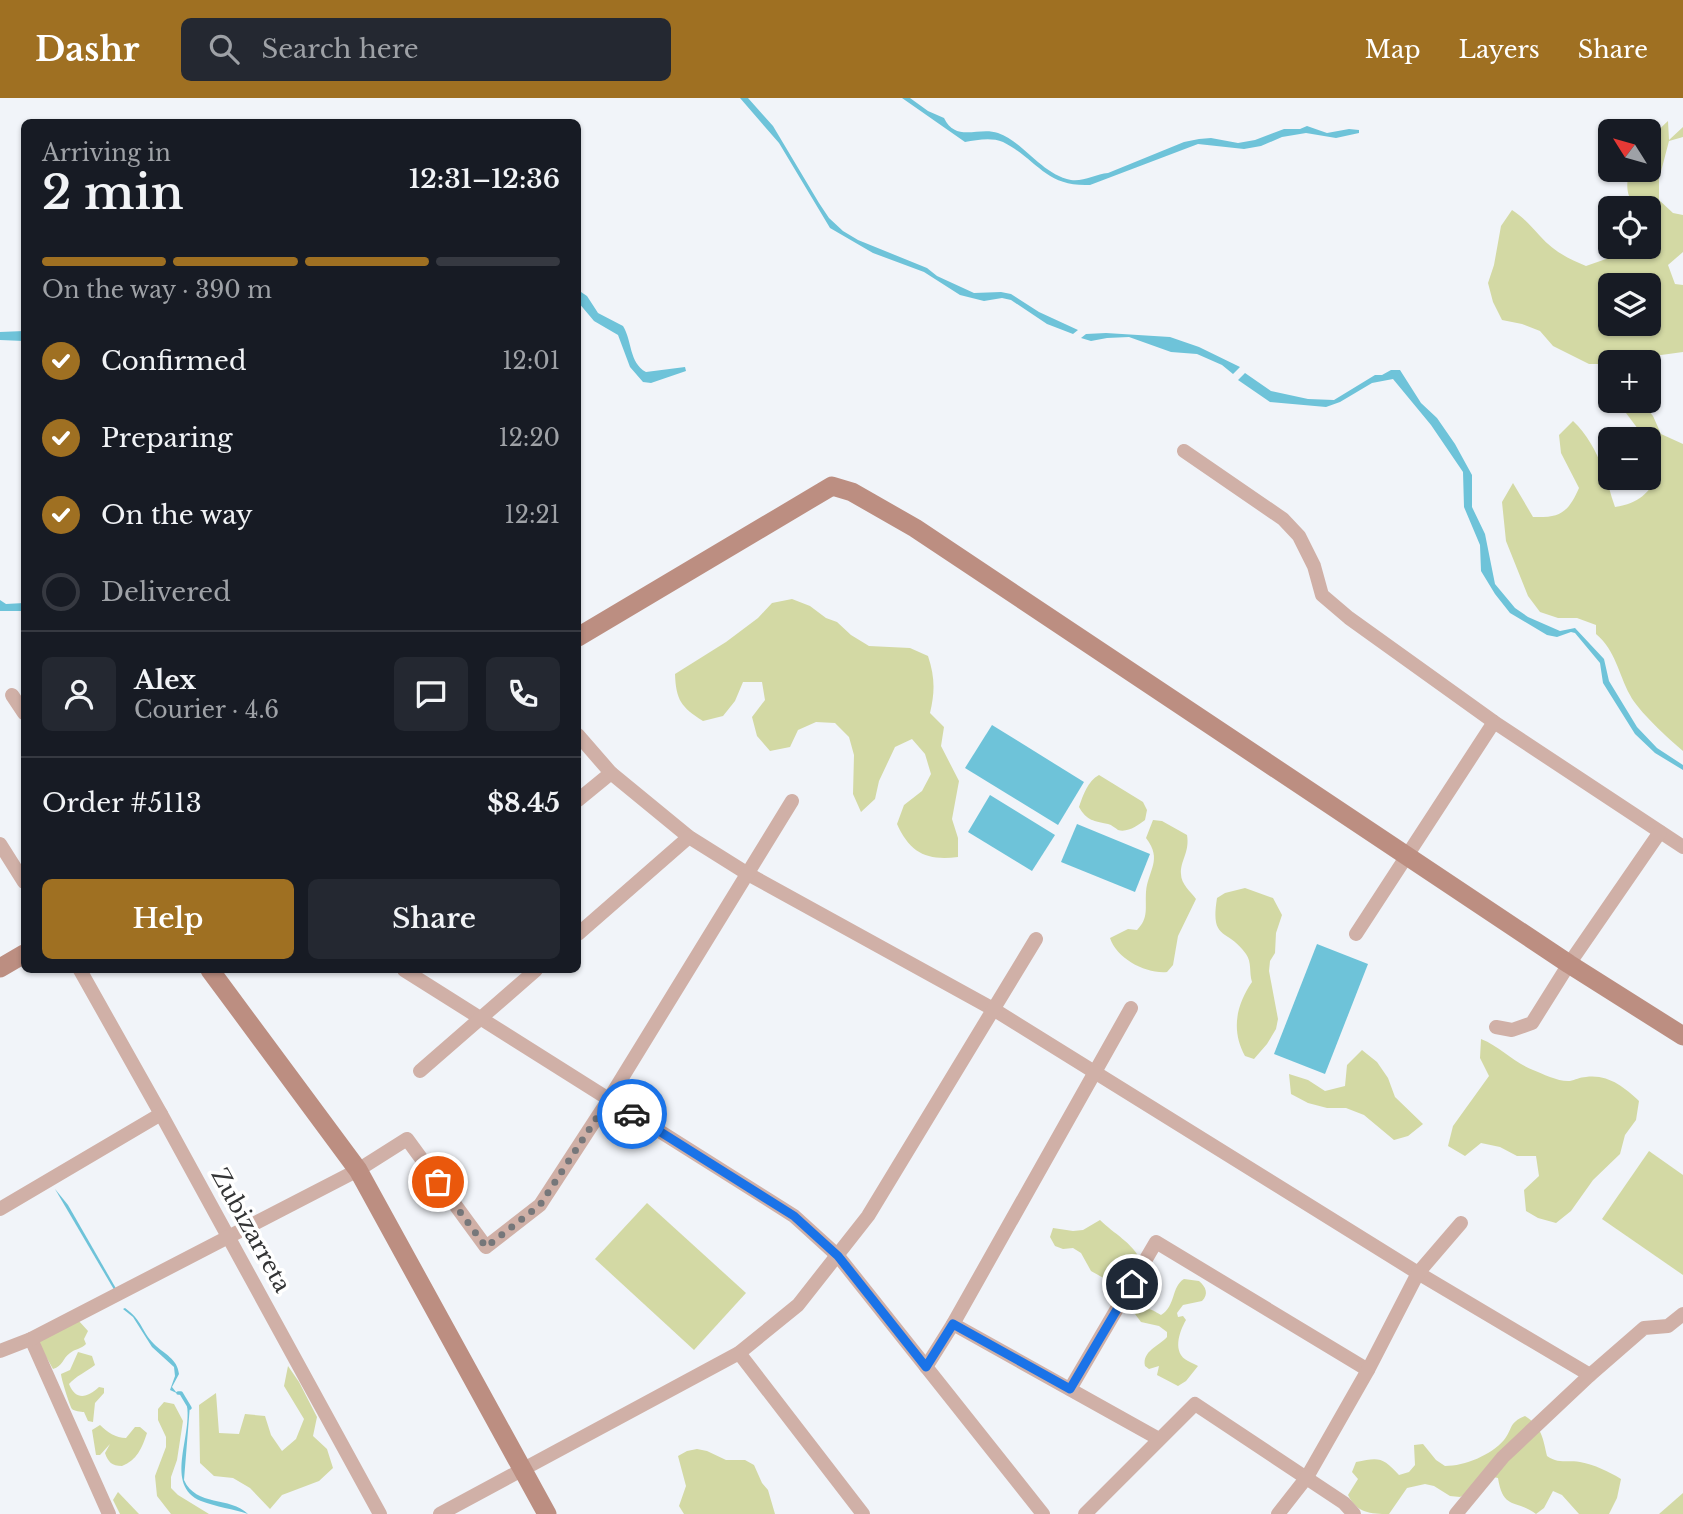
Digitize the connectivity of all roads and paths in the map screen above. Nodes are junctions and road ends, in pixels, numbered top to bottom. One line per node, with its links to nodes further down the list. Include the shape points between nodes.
1 (1184, 451): 5 (street, via 1283,519 1299,536 1322,595)
2 (581, 634): 14 (street, via 832,486 852,492 915,528)
3 (12, 695): 4 (street)
4 (21, 708)
5 (1494, 722): 10 (street); 14 (street)
6 (581, 738): 7 (street)
7 (611, 773): 8 (street); 11 (street)
8 (581, 798)
9 (792, 801): 15 (street)
10 (1660, 832): 13 (street); 21 (street)
11 (689, 837): 15 (street); 17 (street)
12 (0, 844): 16 (street)
13 (1683, 847)
14 (1408, 856): 18 (street); 21 (street)
15 (748, 874): 27 (street); 34 (street)
16 (21, 877)
17 (581, 931)
18 (1356, 934)
19 (1036, 939): 27 (street)
20 (21, 956): 22 (street)
21 (1569, 964): 30 (street, via 1532,1023 1512,1030); 31 (street)
22 (0, 968)
23 (82, 973): 35 (street, Zubizarreta)
24 (213, 973): 36 (street)
25 (409, 973): 29 (street)
26 (533, 973): 29 (street)
27 (993, 1009): 33 (street); 40 (street, via 868,1216)
28 (1131, 1009): 33 (street)
29 (481, 1018): 32 (street); 34 (street)
30 (1496, 1027)
31 (1683, 1036)
32 (420, 1072)
33 (1095, 1073): 41 (street); 43 (street)
34 (609, 1099): 36 (street, via 540,1205 486,1247 407,1139); 40 (street, via 794,1216)
35 (162, 1114): 37 (street); 39 (street, Zubizarreta)
36 (358, 1170): 39 (street); 52 (street)
37 (0, 1209)
38 (1461, 1223): 41 (street)
39 (228, 1236): 44 (street); 55 (street, Zubizarreta)
40 (838, 1256): 46 (street, via 797,1305); 47 (street)
41 (1418, 1273): 48 (street); 49 (street)
42 (1683, 1314): 49 (street, via 1668,1326 1644,1328)
43 (953, 1324): 47 (street); 50 (street)
44 (31, 1339): 45 (street); 54 (street)
45 (0, 1351)
46 (738, 1353): 52 (street); 58 (street)
47 (926, 1367): 59 (street)
48 (1368, 1370): 50 (street, via 1156,1241); 53 (street)
49 (1590, 1375): 63 (street, via 1503,1457)
50 (1070, 1389): 51 (street)
51 (1159, 1439): 53 (street, via 1195,1404); 60 (street)
52 (523, 1470): 56 (street); 57 (street)
53 (1307, 1477): 61 (street); 62 (street)
54 (108, 1514)
55 (380, 1514)
56 (440, 1514)
57 (547, 1514)
58 (863, 1514)
59 (1043, 1514)
60 (1085, 1514)
61 (1278, 1514)
62 (1354, 1514)
63 (1456, 1514)

